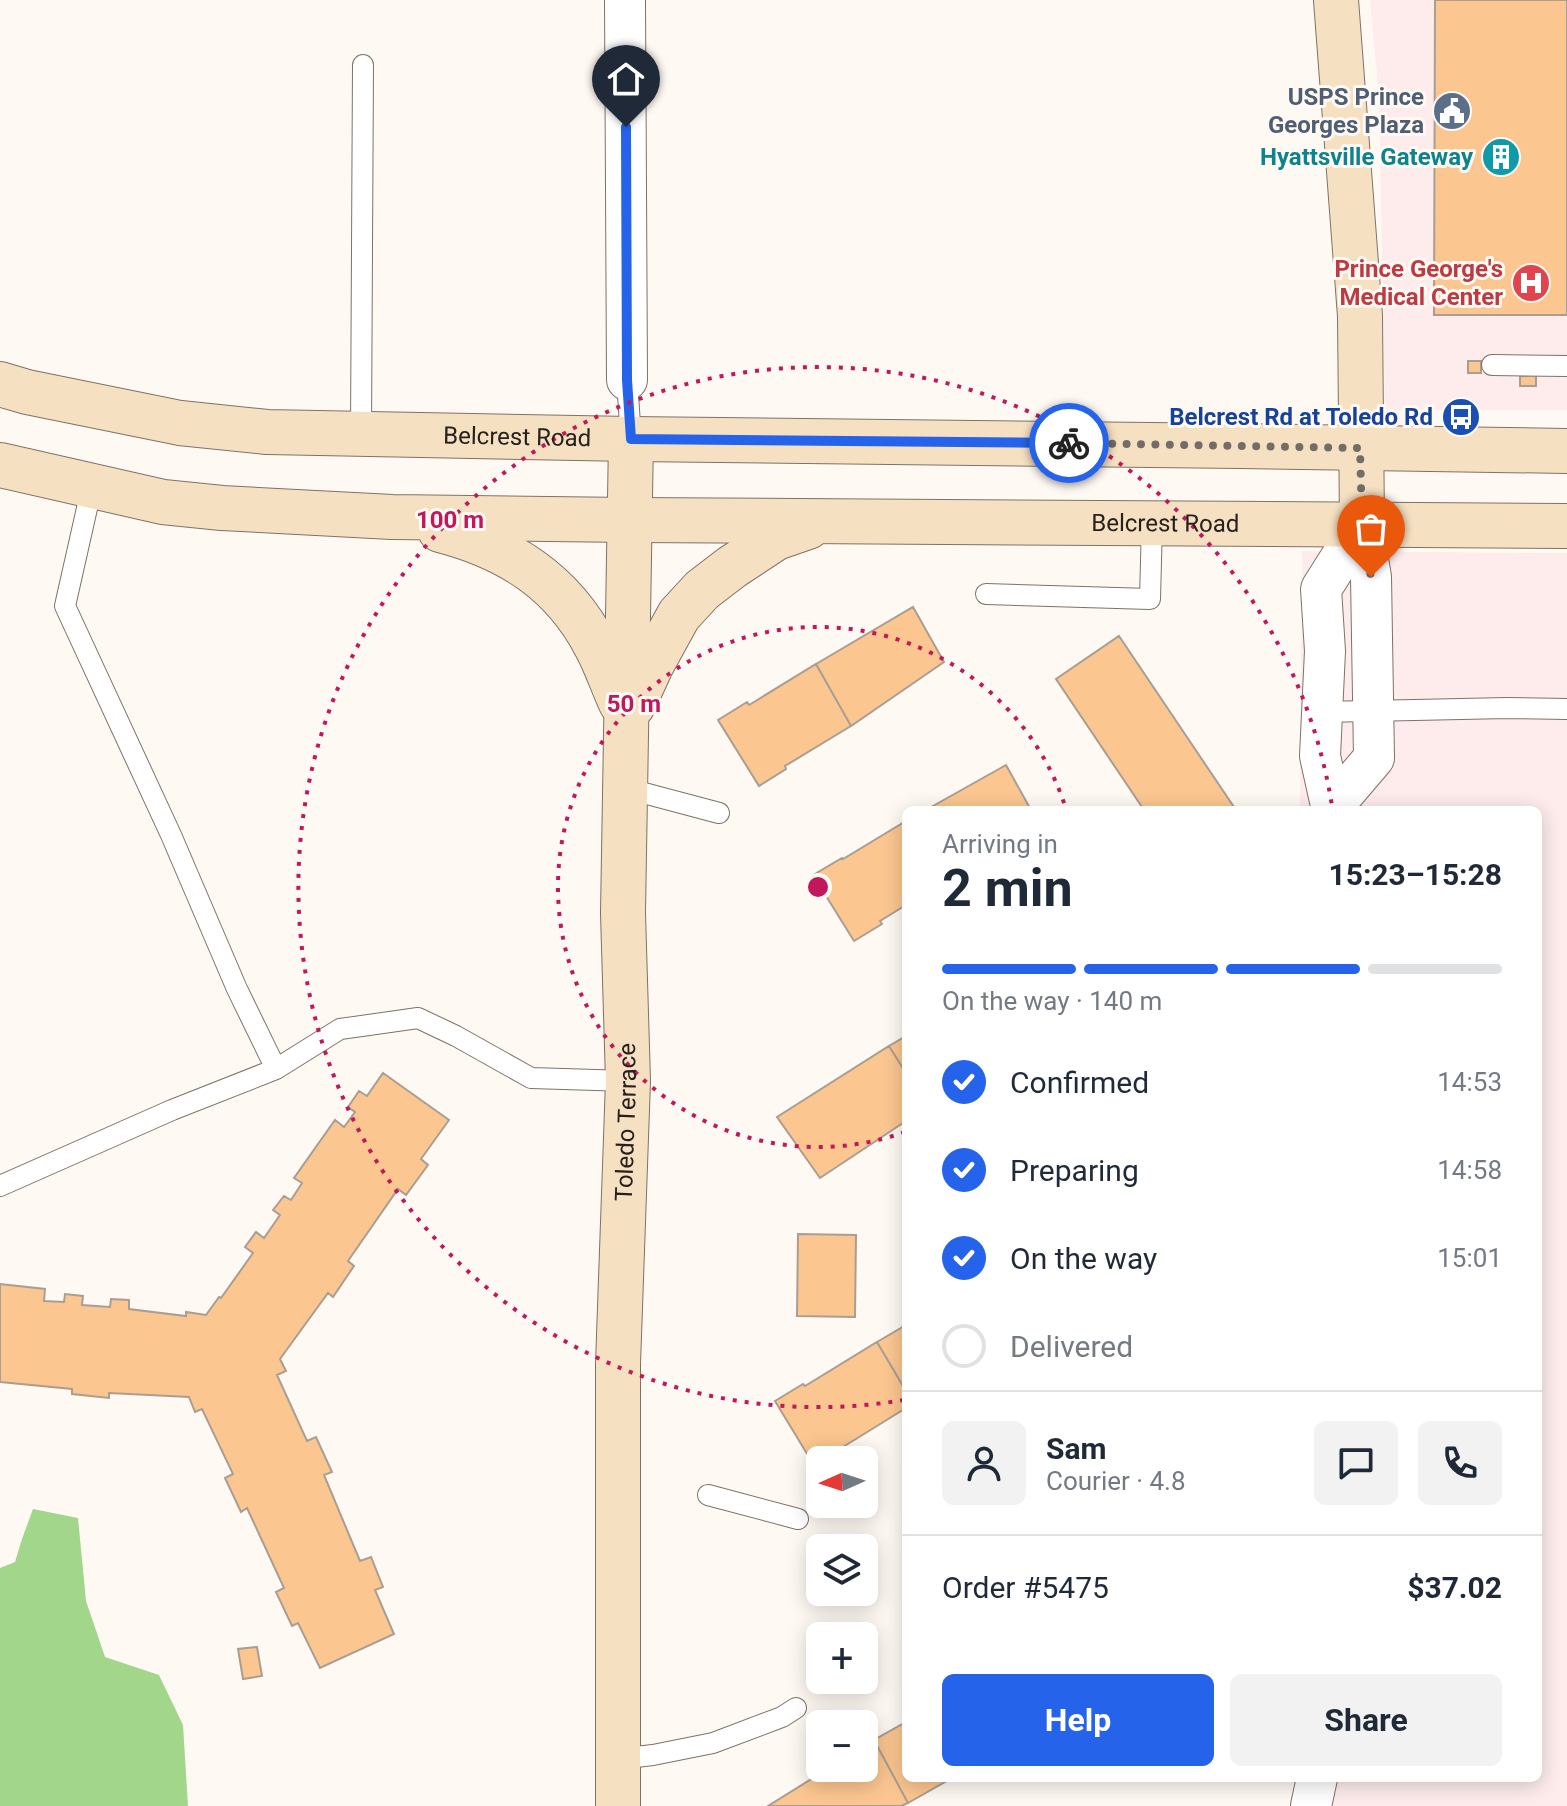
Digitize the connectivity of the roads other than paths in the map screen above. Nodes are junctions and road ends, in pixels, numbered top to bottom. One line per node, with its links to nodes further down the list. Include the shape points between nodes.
1 (625, 0): 6 (street)
2 (1336, 0): 10 (main road, via 1360,316)
3 (363, 65): 8 (lane)
4 (1492, 365): 5 (lane)
5 (1567, 366)
6 (627, 380): 9 (lane)
7 (0, 384): 8 (main road, Belcrest Road, via 180,423 267,432)
8 (361, 433): 9 (main road, Belcrest Road)
9 (631, 439): 10 (main road, Belcrest Road); 15 (main road, Toledo Terrace)
10 (1360, 448): 11 (main road, Belcrest Road); 18 (main road)
11 (1567, 451)
12 (0, 465): 13 (main road, Belcrest Road)
13 (92, 486): 14 (main road, Belcrest Road, via 163,502); 29 (lane, via 65,606)
14 (392, 517): 15 (main road, Belcrest Road); 24 (main road, via 465,536 508,554 545,580 596,645)
15 (630, 520): 16 (main road, Belcrest Road); 24 (main road, Toledo Terrace)
16 (826, 521): 17 (main road, Belcrest Road); 24 (main road, via 776,538 702,590 679,615)
17 (1152, 523): 18 (main road, Belcrest Road); 20 (lane, via 1150,599)
18 (1362, 524): 19 (main road, Belcrest Road); 22 (street, via 1321,589); 23 (street, via 1371,577)
19 (1567, 526)
20 (986, 594)
21 (1567, 709): 23 (lane)
22 (1322, 712): 23 (lane); 26 (street, via 1320,756)
23 (1373, 712): 27 (street, via 1374,758)
24 (627, 718): 25 (main road, Toledo Terrace)
25 (625, 788): 28 (lane); 30 (main road, Toledo Terrace)
26 (1341, 806)
27 (1343, 806)
28 (719, 813)
29 (276, 1069): 30 (lane, via 340,1029 418,1018 531,1078); 31 (lane)
30 (628, 1081): 35 (main road, Toledo Terrace, via 618,1364)
31 (0, 1186)
32 (708, 1495): 33 (lane)
33 (798, 1519)
34 (796, 1708): 35 (lane, via 713,1743)
35 (618, 1759): 37 (main road, Toledo Terrace)
36 (1316, 1782): 38 (street)
37 (618, 1806)
38 (1311, 1806)

